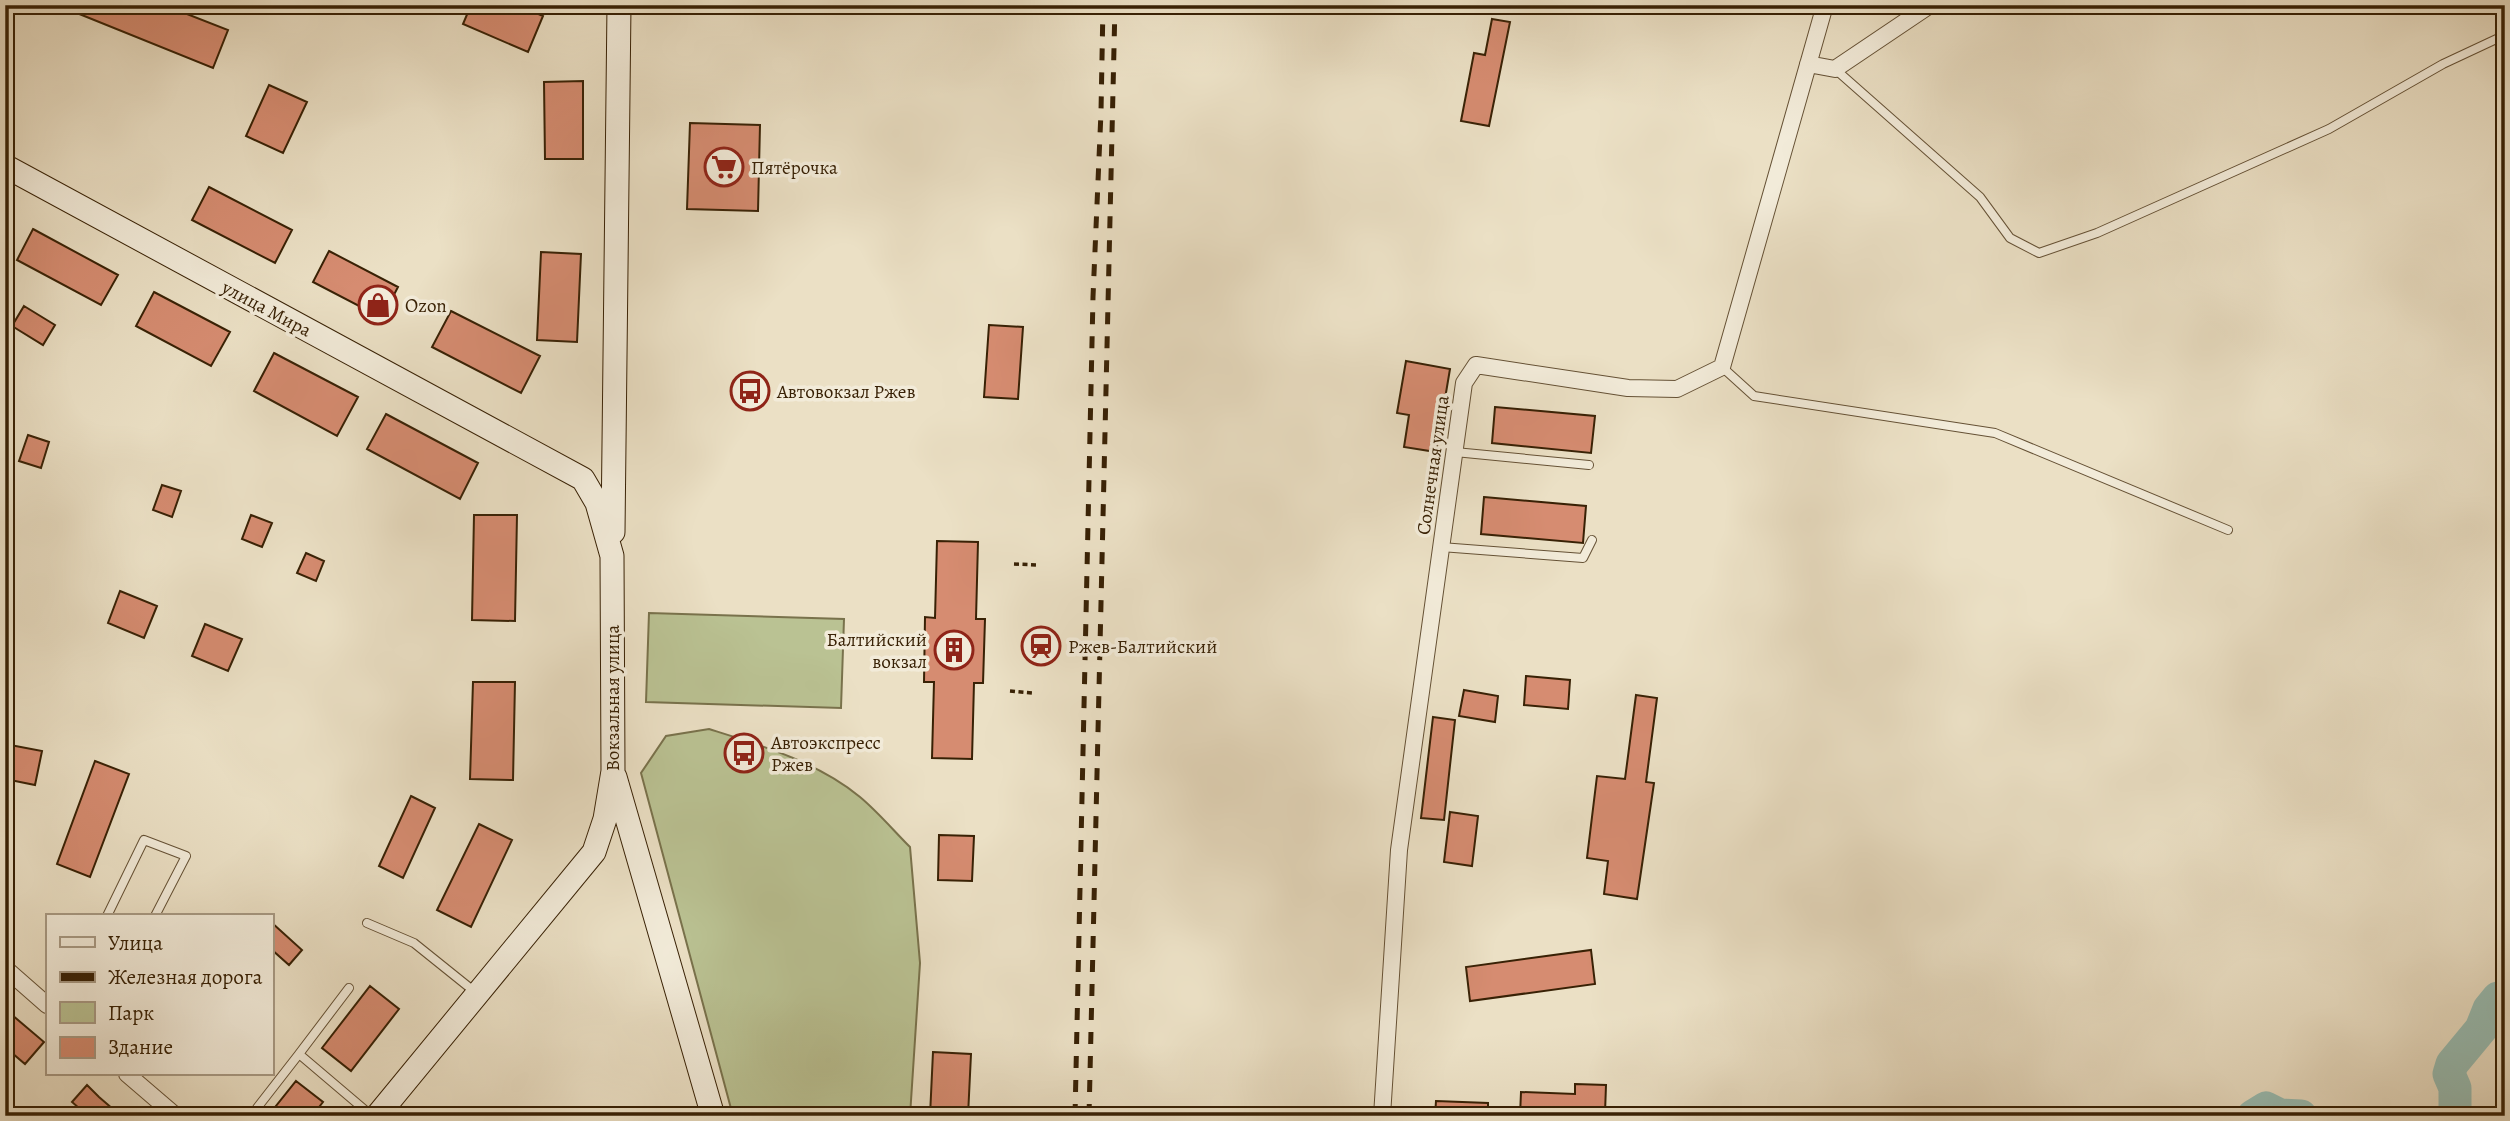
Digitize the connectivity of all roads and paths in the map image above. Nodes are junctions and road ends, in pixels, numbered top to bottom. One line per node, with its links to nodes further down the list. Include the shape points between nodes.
1 (620, 5): 9 (street)
2 (1825, 5): 5 (street)
3 (1930, 5): 6 (street)
4 (2505, 35): 6 (lane, via 2443,64 2329,129 2096,233 2039,253 2010,238 1980,197)
5 (1808, 64): 6 (street); 8 (street)
6 (1835, 69)
7 (5, 166): 10 (street, улица Мира)
8 (1722, 368): 11 (street, Солнечная улица, via 1677,389 1628,388 1476,365 1464,383); 13 (lane, via 1754,396 1995,433)
9 (614, 437): 10 (street, via 598,461 588,465); 16 (street)
10 (528, 449): 16 (street, Вокзальная улица, via 583,479 597,503)
11 (1455, 452): 12 (lane); 15 (street, Солнечная улица)
12 (1589, 465)
13 (2228, 530)
14 (1592, 540): 15 (lane, via 1583,558)
15 (1441, 547): 35 (street, Солнечная улица, via 1399,850)
16 (612, 556): 21 (street, Вокзальная улица)
17 (1014, 564): 18 (path)
18 (1037, 565)
19 (1010, 691): 20 (path)
20 (1032, 693)
21 (613, 771): 27 (street, Вокзальная улица, via 594,852); 34 (street)
22 (108, 914): 23 (lane, via 144,840 186,856)
23 (156, 914)
24 (367, 923): 27 (lane, via 414,943)
25 (6, 969): 28 (street)
26 (349, 988): 29 (lane)
27 (477, 994): 33 (street, Вокзальная улица)
28 (46, 1003)
29 (299, 1054): 31 (lane); 33 (lane)
30 (129, 1076): 32 (street)
31 (257, 1108)
32 (176, 1116)
33 (374, 1116)
34 (713, 1116)
35 (1382, 1116)

